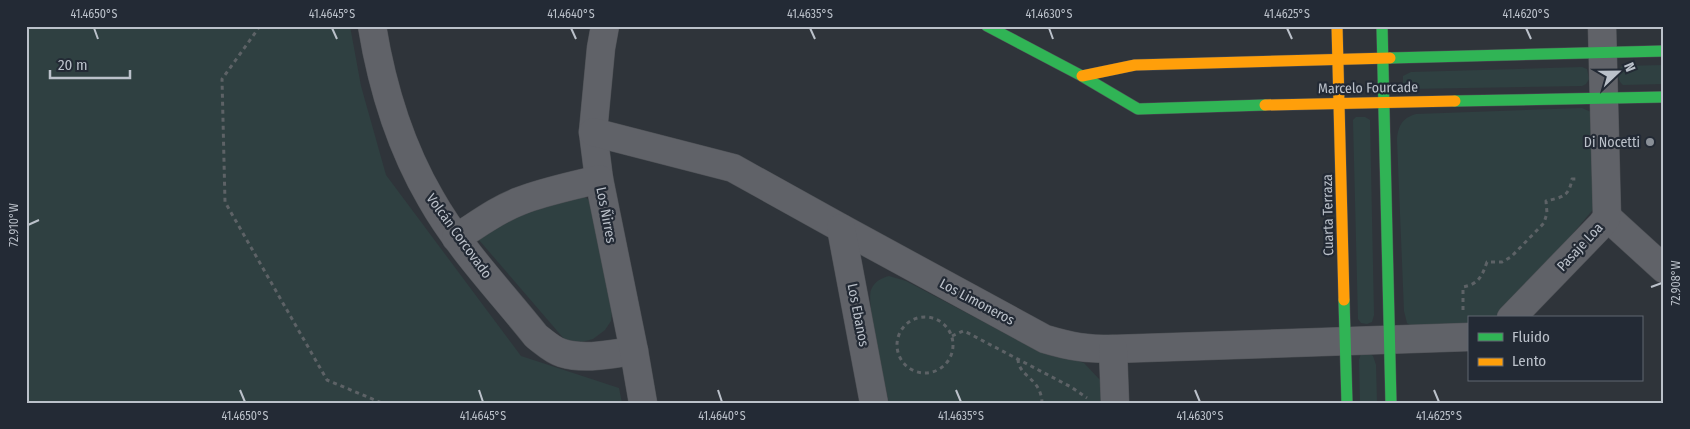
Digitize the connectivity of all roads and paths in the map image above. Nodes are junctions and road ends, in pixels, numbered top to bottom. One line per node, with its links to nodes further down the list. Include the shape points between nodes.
1 (260, 26): 31 (path, via 222,79 225,202 327,380)
2 (372, 26): 21 (street, Volcán Corcovado, via 383,82 402,141 421,182)
3 (605, 26): 16 (street, Los Ñirres)
4 (987, 26): 11 (street, Marcelo Fourcade)
5 (1338, 26): 10 (street, Cuarta Terraza)
6 (1382, 26): 9 (street)
7 (1603, 39): 8 (street); 9 (street); 13 (street, Pasaje Loa)
8 (1664, 50)
9 (1383, 58): 10 (street); 14 (street)
10 (1338, 59): 11 (street, via 1136,65); 15 (street, Cuarta Terraza)
11 (1082, 76): 15 (street, Marcelo Fourcade, via 1138,109)
12 (1664, 97): 13 (street, Marcelo Fourcade)
13 (1605, 98): 14 (street, Marcelo Fourcade); 17 (street, Pasaje Loa)
14 (1384, 102): 15 (street, Marcelo Fourcade); 27 (street)
15 (1340, 103): 26 (street, Cuarta Terraza)
16 (593, 132): 18 (street, Los Ñirres); 20 (street, Los Limoneros, via 733,168)
17 (1607, 179): 19 (street, Pasaje Loa); 25 (path, via 1572,179 1564,196 1546,201 1544,223 1512,257 1502,262 1487,262 1477,282 1463,287)
18 (599, 180): 21 (street, via 518,201); 29 (street, Los Ñirres)
19 (1607, 217): 22 (street); 23 (street, Pasaje Loa)
20 (841, 228): 28 (street, Los Limoneros, via 1045,339 1078,348); 33 (street, Los Ebanos)
21 (456, 238): 29 (street, Volcán Corcovado, via 536,336 549,347 586,357)
22 (1664, 269)
23 (1513, 316)
24 (952, 336): 24 (path, via 940,322 923,317 906,325 898,341 898,350 907,366 915,371 933,372 941,368 952,354); 30 (path, via 968,332)
25 (1466, 337): 27 (street)
26 (1346, 341): 27 (street, Los Limoneros); 28 (street, Los Limoneros); 37 (street, Cuarta Terraza)
27 (1389, 341): 38 (street)
28 (1113, 349): 36 (street)
29 (634, 351): 32 (street, Los Ñirres)
30 (1018, 359): 34 (path, via 1021,370 1040,390); 35 (path, via 1086,395)
31 (382, 403)
32 (643, 403)
33 (874, 403)
34 (1042, 403)
35 (1090, 403)
36 (1115, 403)
37 (1347, 403)
38 (1391, 403)

